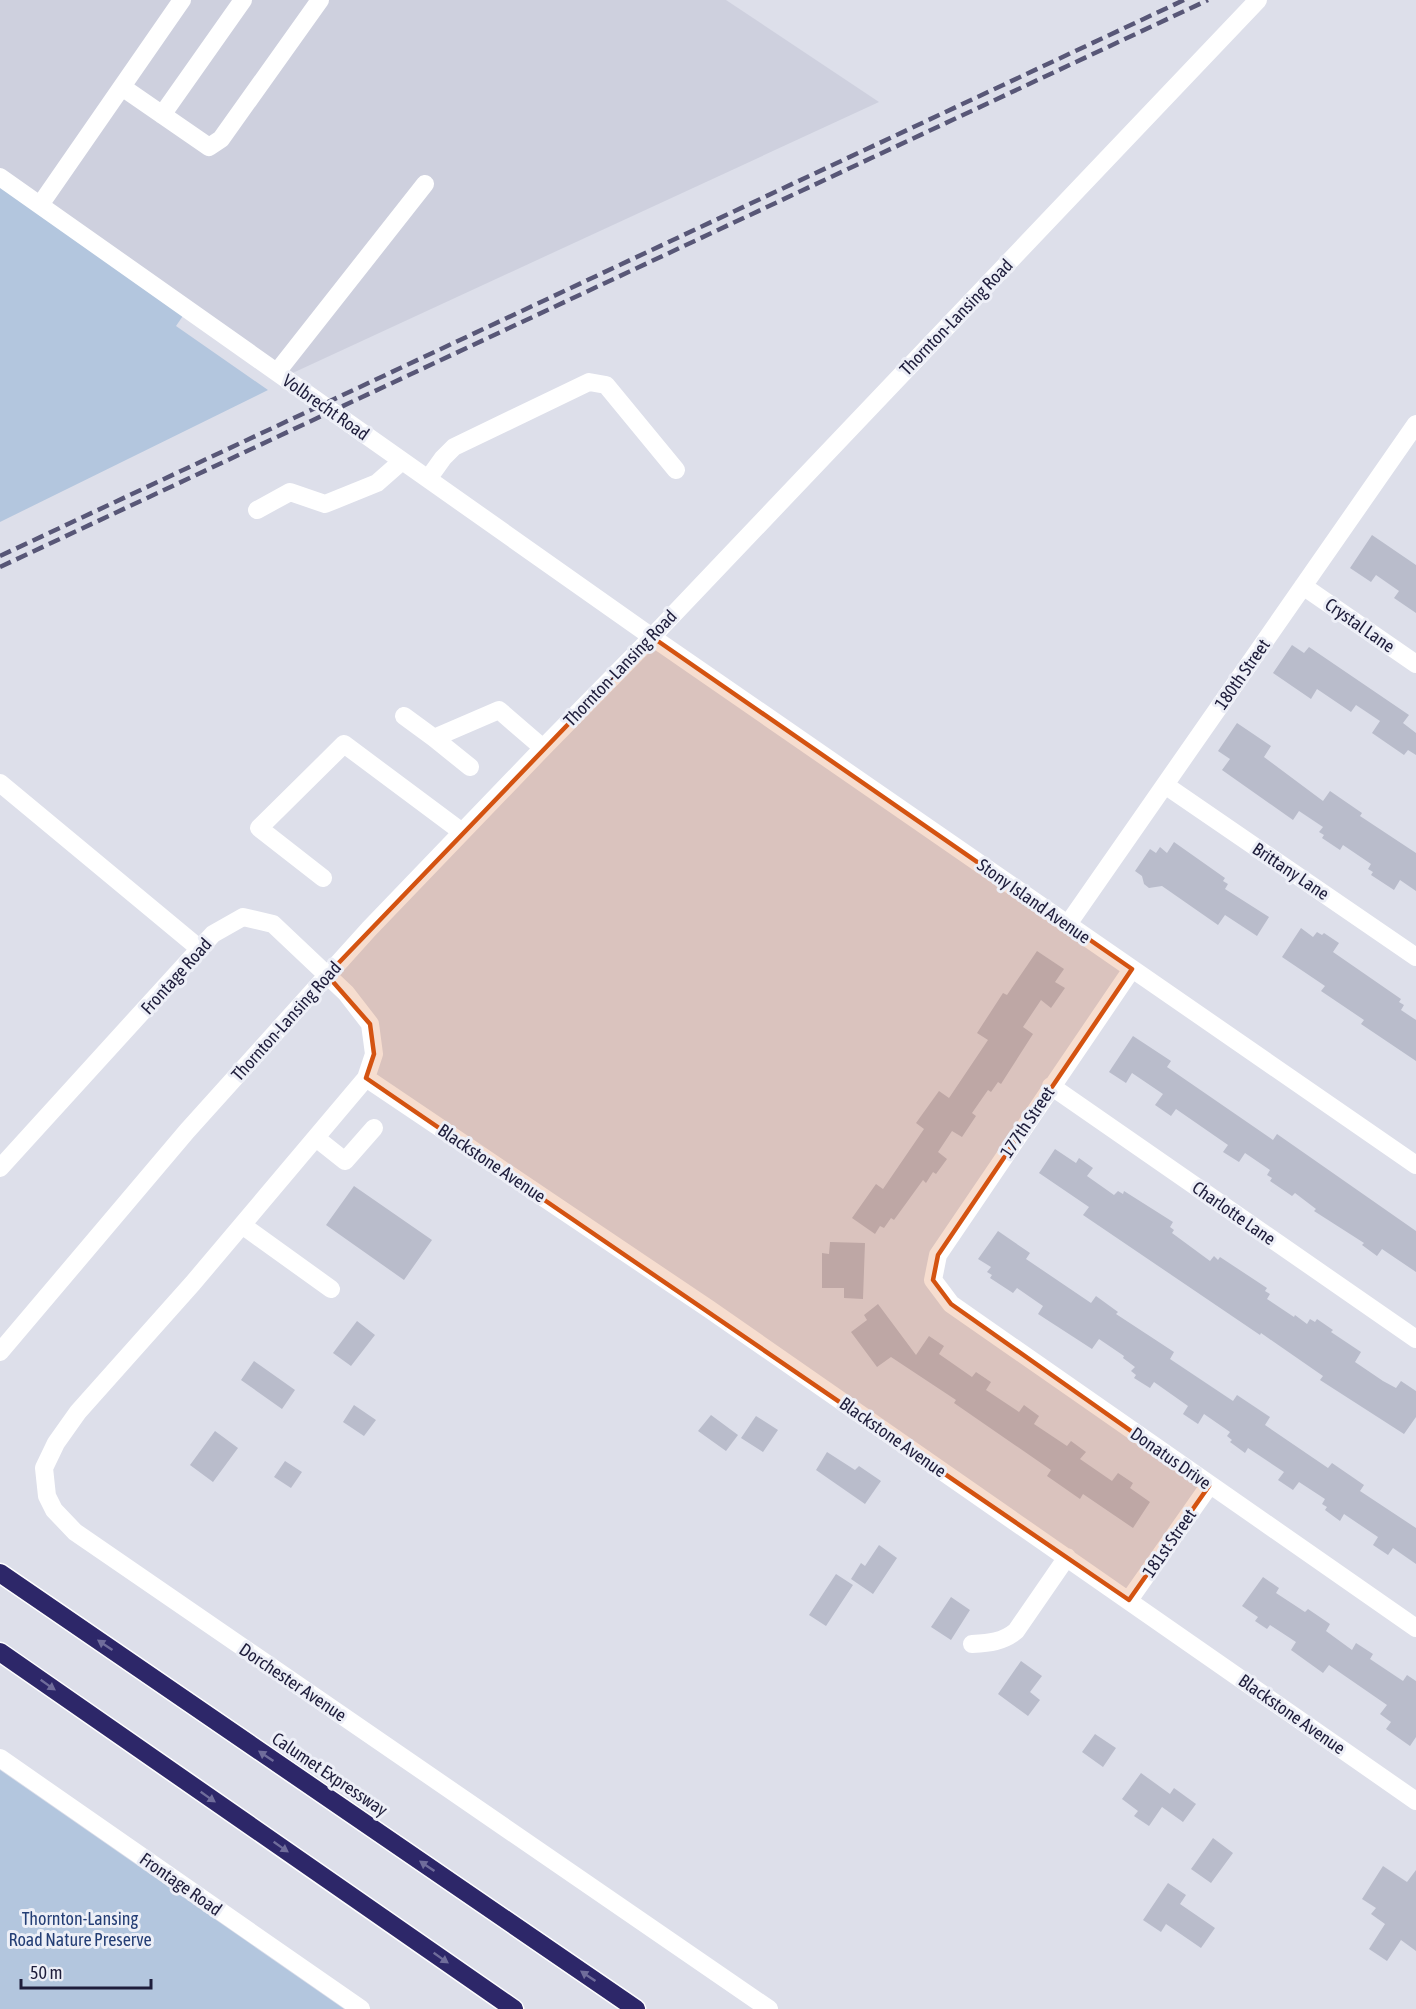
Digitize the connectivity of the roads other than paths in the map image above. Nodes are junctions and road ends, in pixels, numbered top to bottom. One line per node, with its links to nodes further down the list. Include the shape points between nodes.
1 (182, 0): 5 (street)
2 (243, 0): 6 (street)
3 (320, 0): 6 (street, via 222,139 213,146)
4 (1258, 0): 17 (street, Thornton-Lansing Road)
5 (122, 87): 6 (street); 9 (street)
6 (162, 114)
7 (0, 177): 9 (street, Volbrecht Road)
8 (425, 184): 10 (street)
9 (40, 206): 10 (street, Volbrecht Road)
10 (277, 372): 12 (street, Volbrecht Road)
11 (1416, 424): 16 (street, 180th Street)
12 (402, 461): 14 (street, Volbrecht Road); 15 (street, via 377,483 325,504 290,492)
13 (676, 470): 14 (street, via 606,386 589,382 454,447)
14 (428, 479): 17 (street, Volbrecht Road)
15 (257, 510)
16 (1303, 586): 18 (street, Crystal Lane); 24 (street, 180th Street)
17 (652, 637): 21 (street, Thornton-Lansing Road); 27 (street, Stony Island Avenue)
18 (1416, 664)
19 (404, 716): 20 (street)
20 (434, 738): 21 (street, via 498,710); 22 (street)
21 (543, 748): 25 (street, Thornton-Lansing Road)
22 (470, 767)
23 (0, 783): 28 (street)
24 (1165, 785): 27 (street, 180th Street); 29 (street, Brittany Lane)
25 (462, 832): 26 (street, via 344,744 259,828); 31 (street, Thornton-Lansing Road)
26 (323, 878)
27 (1068, 924): 30 (street, Stony Island Avenue)
28 (200, 949): 31 (street, Frontage Road, via 213,934 243,917 273,924); 37 (street, Frontage Road)
29 (1416, 957)
30 (1132, 969): 33 (street, 177th Street); 36 (street, Stony Island Avenue)
31 (327, 975): 32 (street, Frontage Road, via 370,1024 374,1054); 43 (street, Thornton-Lansing Road, via 187,1131)
32 (366, 1078): 35 (street, Frontage Road); 45 (street, Blackstone Avenue)
33 (1051, 1086): 39 (street, 177th Street, via 938,1255); 42 (street, Charlotte Lane)
34 (374, 1128): 35 (street, via 345,1161)
35 (316, 1138): 38 (street, Frontage Road)
36 (1416, 1165)
37 (0, 1168)
38 (242, 1225): 40 (street, Frontage Road); 41 (street)
39 (933, 1280): 44 (street, Donatus Drive, via 951,1304)
40 (193, 1283): 56 (street, Dorchester Avenue, via 78,1412 56,1443 44,1468 47,1496 54,1510 75,1532)
41 (331, 1289)
42 (1416, 1339)
43 (0, 1352)
44 (1209, 1486): 47 (street, 181st Street); 48 (street, Donatus Drive)
45 (1068, 1557): 47 (street, Blackstone Avenue); 49 (street, via 1016,1630 1007,1638)
46 (0, 1573): 55 (highway, Calumet Expressway, one-way to 46)
47 (1129, 1600): 52 (street, Blackstone Avenue)
48 (1416, 1628)
49 (972, 1644)
50 (0, 1652): 54 (highway, one-way to 54)
51 (0, 1758): 53 (street, Frontage Road)
52 (1416, 1801)
53 (362, 2009)
54 (514, 2009)
55 (636, 2009)
56 (769, 2009)

